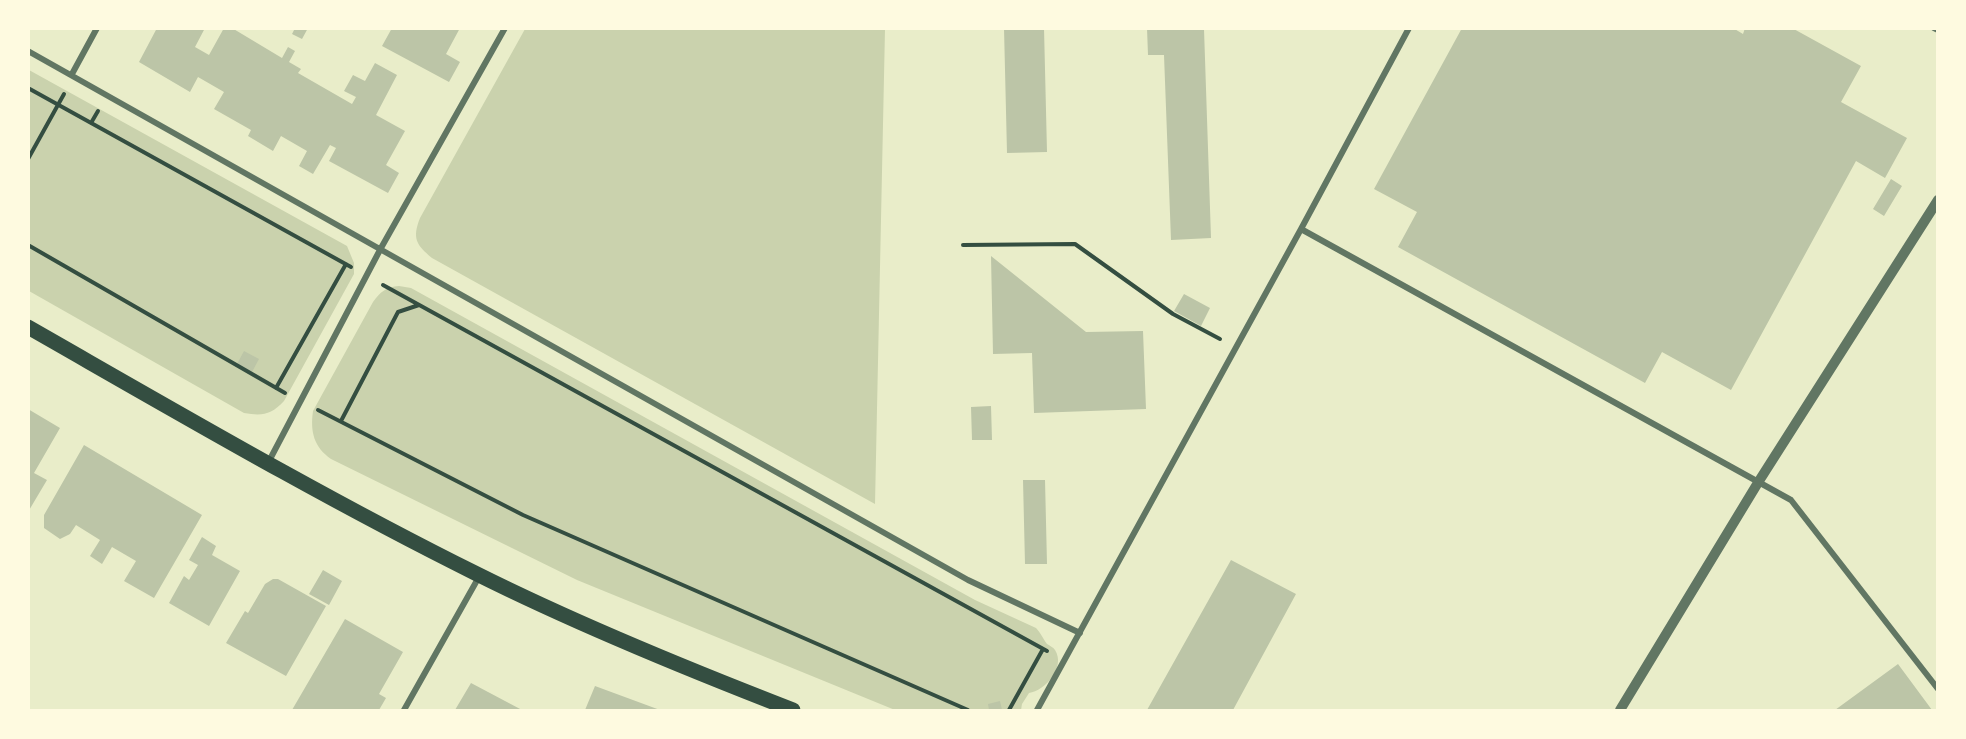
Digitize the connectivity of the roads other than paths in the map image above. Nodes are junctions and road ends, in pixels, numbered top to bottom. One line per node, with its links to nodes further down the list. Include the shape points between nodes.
1 (97, 28): 5 (street)
2 (505, 28): 8 (street)
3 (1409, 28): 7 (street)
4 (28, 51): 5 (street)
5 (72, 74): 8 (street)
6 (1938, 200): 11 (street)
7 (1301, 229): 11 (street); 13 (street)
8 (381, 248): 10 (street); 13 (street, via 968,580)
9 (28, 327): 10 (main road)
10 (267, 464): 12 (main road)
11 (1759, 481): 14 (street, via 1791,500); 18 (street)
12 (480, 575): 15 (street); 16 (main road)
13 (1080, 633): 17 (street)
14 (1938, 689)
15 (404, 711)
16 (793, 711)
17 (1037, 711)
18 (1620, 711)

